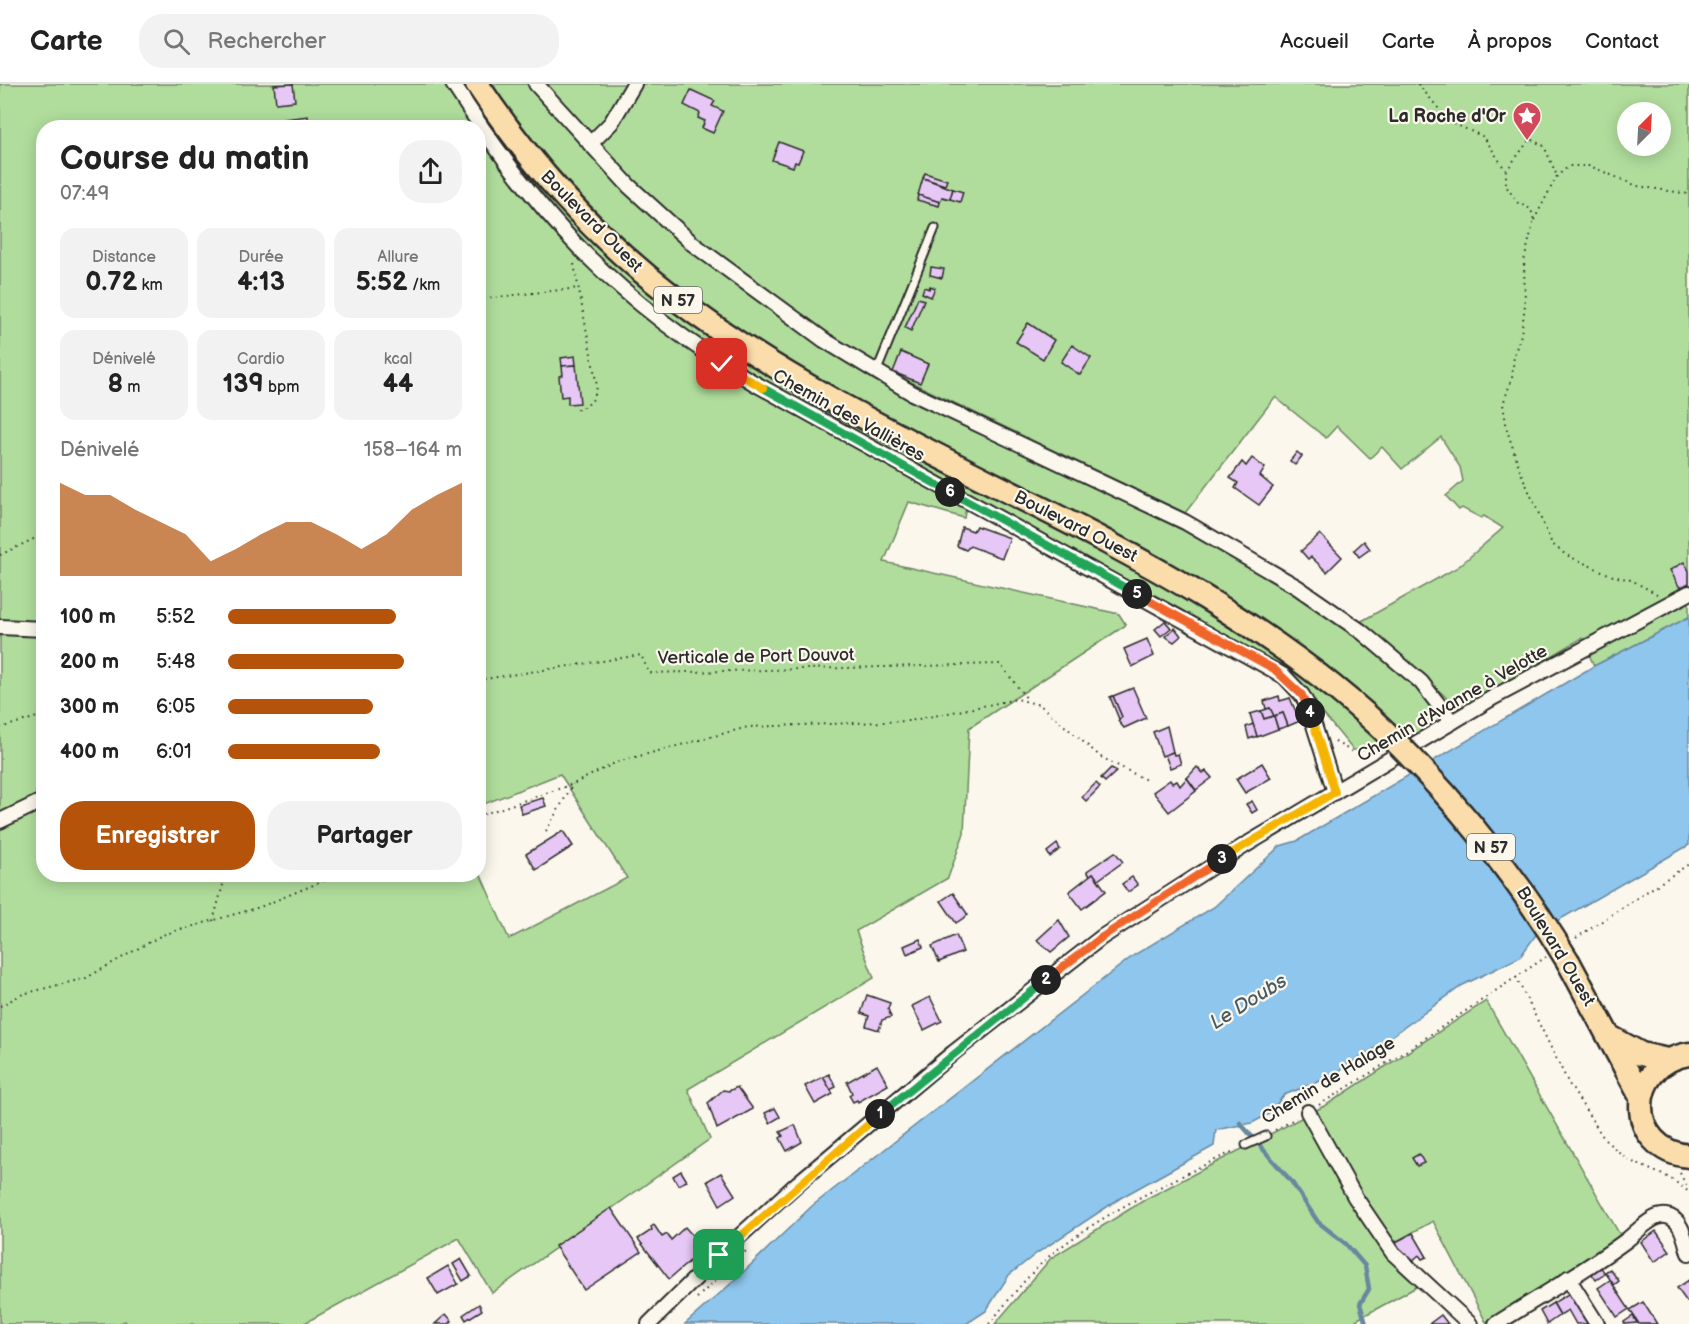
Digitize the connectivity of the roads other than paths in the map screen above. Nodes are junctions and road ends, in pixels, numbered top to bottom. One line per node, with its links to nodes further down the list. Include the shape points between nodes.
1 (453, 84): 5 (street, Chemin des Vallières)
2 (477, 84): 14 (main road, Boulevard Ouest / N 57, via 527,154 566,199 628,259 694,312 802,382 1220,604 1332,683)
3 (536, 84): 7 (street)
4 (634, 84): 7 (street, via 610,123)
5 (477, 120)
6 (486, 134): 15 (street, Chemin des Vallières, via 504,162 580,251 647,311 722,364 1274,669 1302,695)
7 (590, 144): 9 (street, via 693,244)
8 (934, 228): 9 (lane)
9 (876, 373): 13 (street, via 1185,522 1297,587 1362,632 1421,682)
10 (1689, 593): 13 (street, Chemin d'Avanne à Velotte, via 1535,673)
11 (0, 627): 12 (street)
12 (36, 629)
13 (1452, 722): 14 (street, Chemin d'Avanne à Velotte)
14 (1392, 753): 15 (street, Chemin d'Avanne à Velotte); 18 (main road, Boulevard Ouest / N 57, bridge, via 1449,798 1498,856)
15 (1335, 792): 27 (street, Chemin d'Avanne à Velotte, via 1152,904 1054,973 798,1183)
16 (36, 804): 17 (street)
17 (0, 821)
18 (1612, 1038): 19 (main road, via 1641,1054); 20 (main road, Boulevard Ouest / N 57)
19 (1678, 1057): 20 (main road, via 1650,1076)
20 (1641, 1097): 24 (main road, Boulevard Ouest, via 1642,1119 1653,1138)
21 (1308, 1112): 28 (street, via 1355,1197 1393,1253)
22 (1266, 1136): 23 (lane, Chemin de Halage)
23 (1246, 1145)
24 (1686, 1160)
25 (1689, 1253): 26 (street, via 1676,1220 1658,1216)
26 (1568, 1278): 29 (street); 30 (street)
27 (649, 1324)
28 (1470, 1324)
29 (1496, 1324)
30 (1598, 1324)

